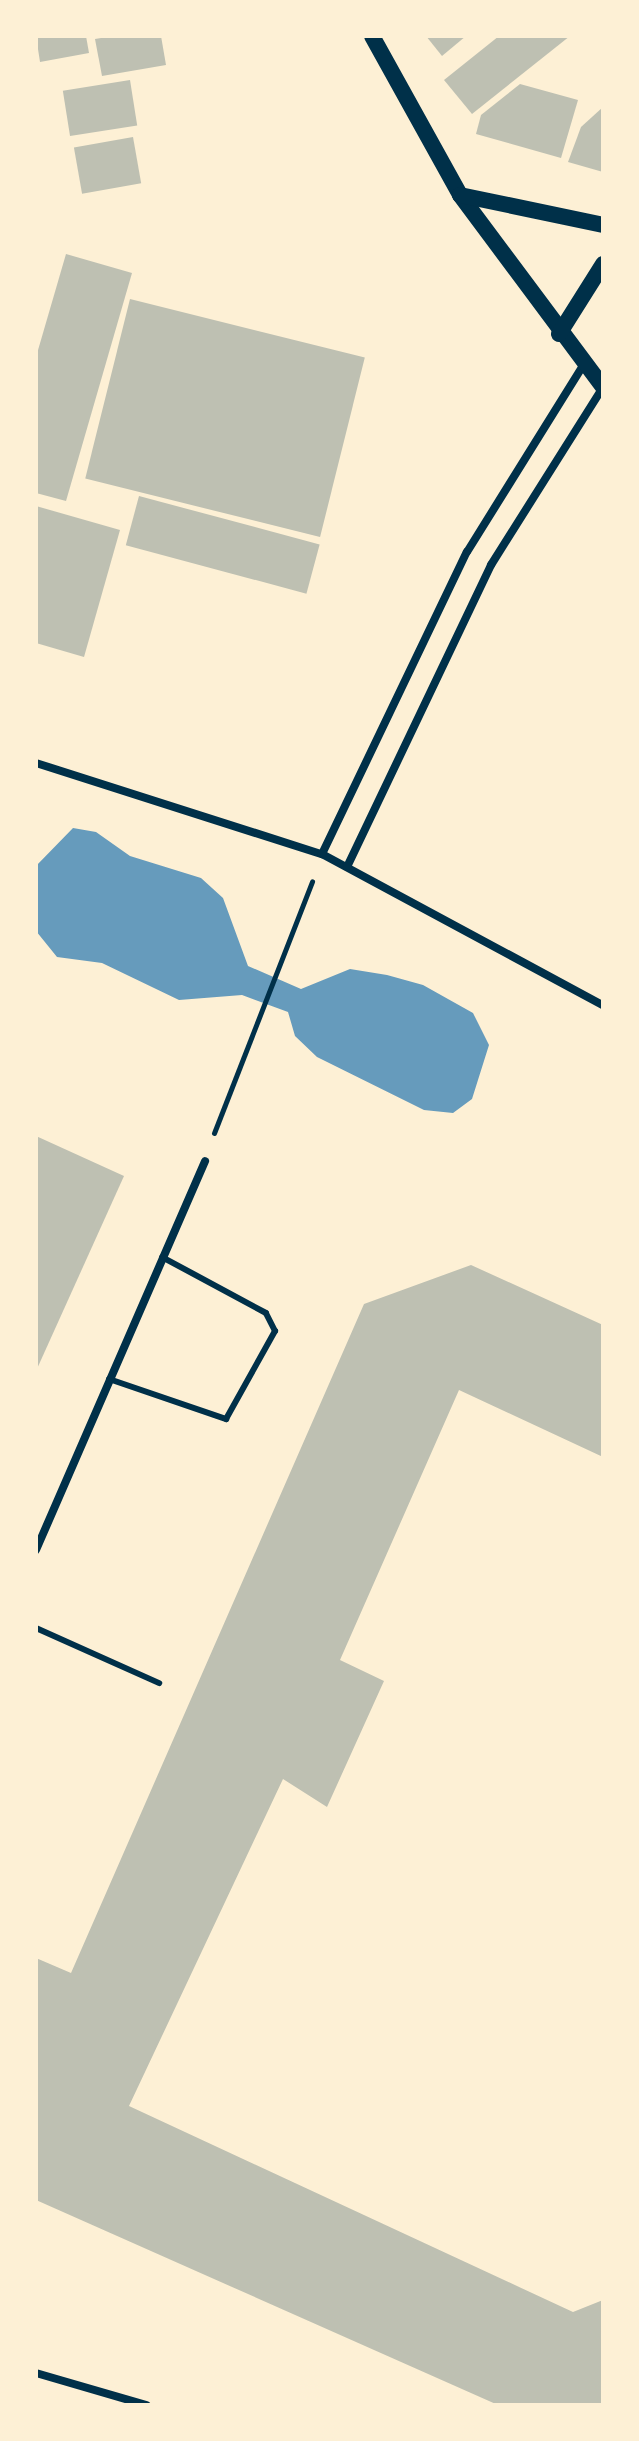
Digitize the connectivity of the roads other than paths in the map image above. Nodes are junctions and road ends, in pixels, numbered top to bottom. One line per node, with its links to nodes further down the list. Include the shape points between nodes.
1 (372, 36): 2 (main road)
2 (460, 195): 3 (main road); 5 (main road)
3 (603, 225)
4 (603, 264): 5 (main road)
5 (559, 334): 6 (main road)
6 (584, 364): 7 (main road); 9 (street, via 467,552)
7 (603, 387): 10 (street, via 491,565)
8 (36, 763): 9 (street)
9 (322, 854): 10 (street)
10 (347, 867): 11 (street)
11 (603, 1005)
12 (205, 1161): 13 (street)
13 (162, 1257): 14 (street); 14 (lane, via 266,1313 275,1331 226,1419)
14 (109, 1379): 15 (street)
15 (36, 1550)
16 (36, 1628): 17 (lane)
17 (159, 1683)
18 (36, 2373): 19 (street)
19 (146, 2405)

